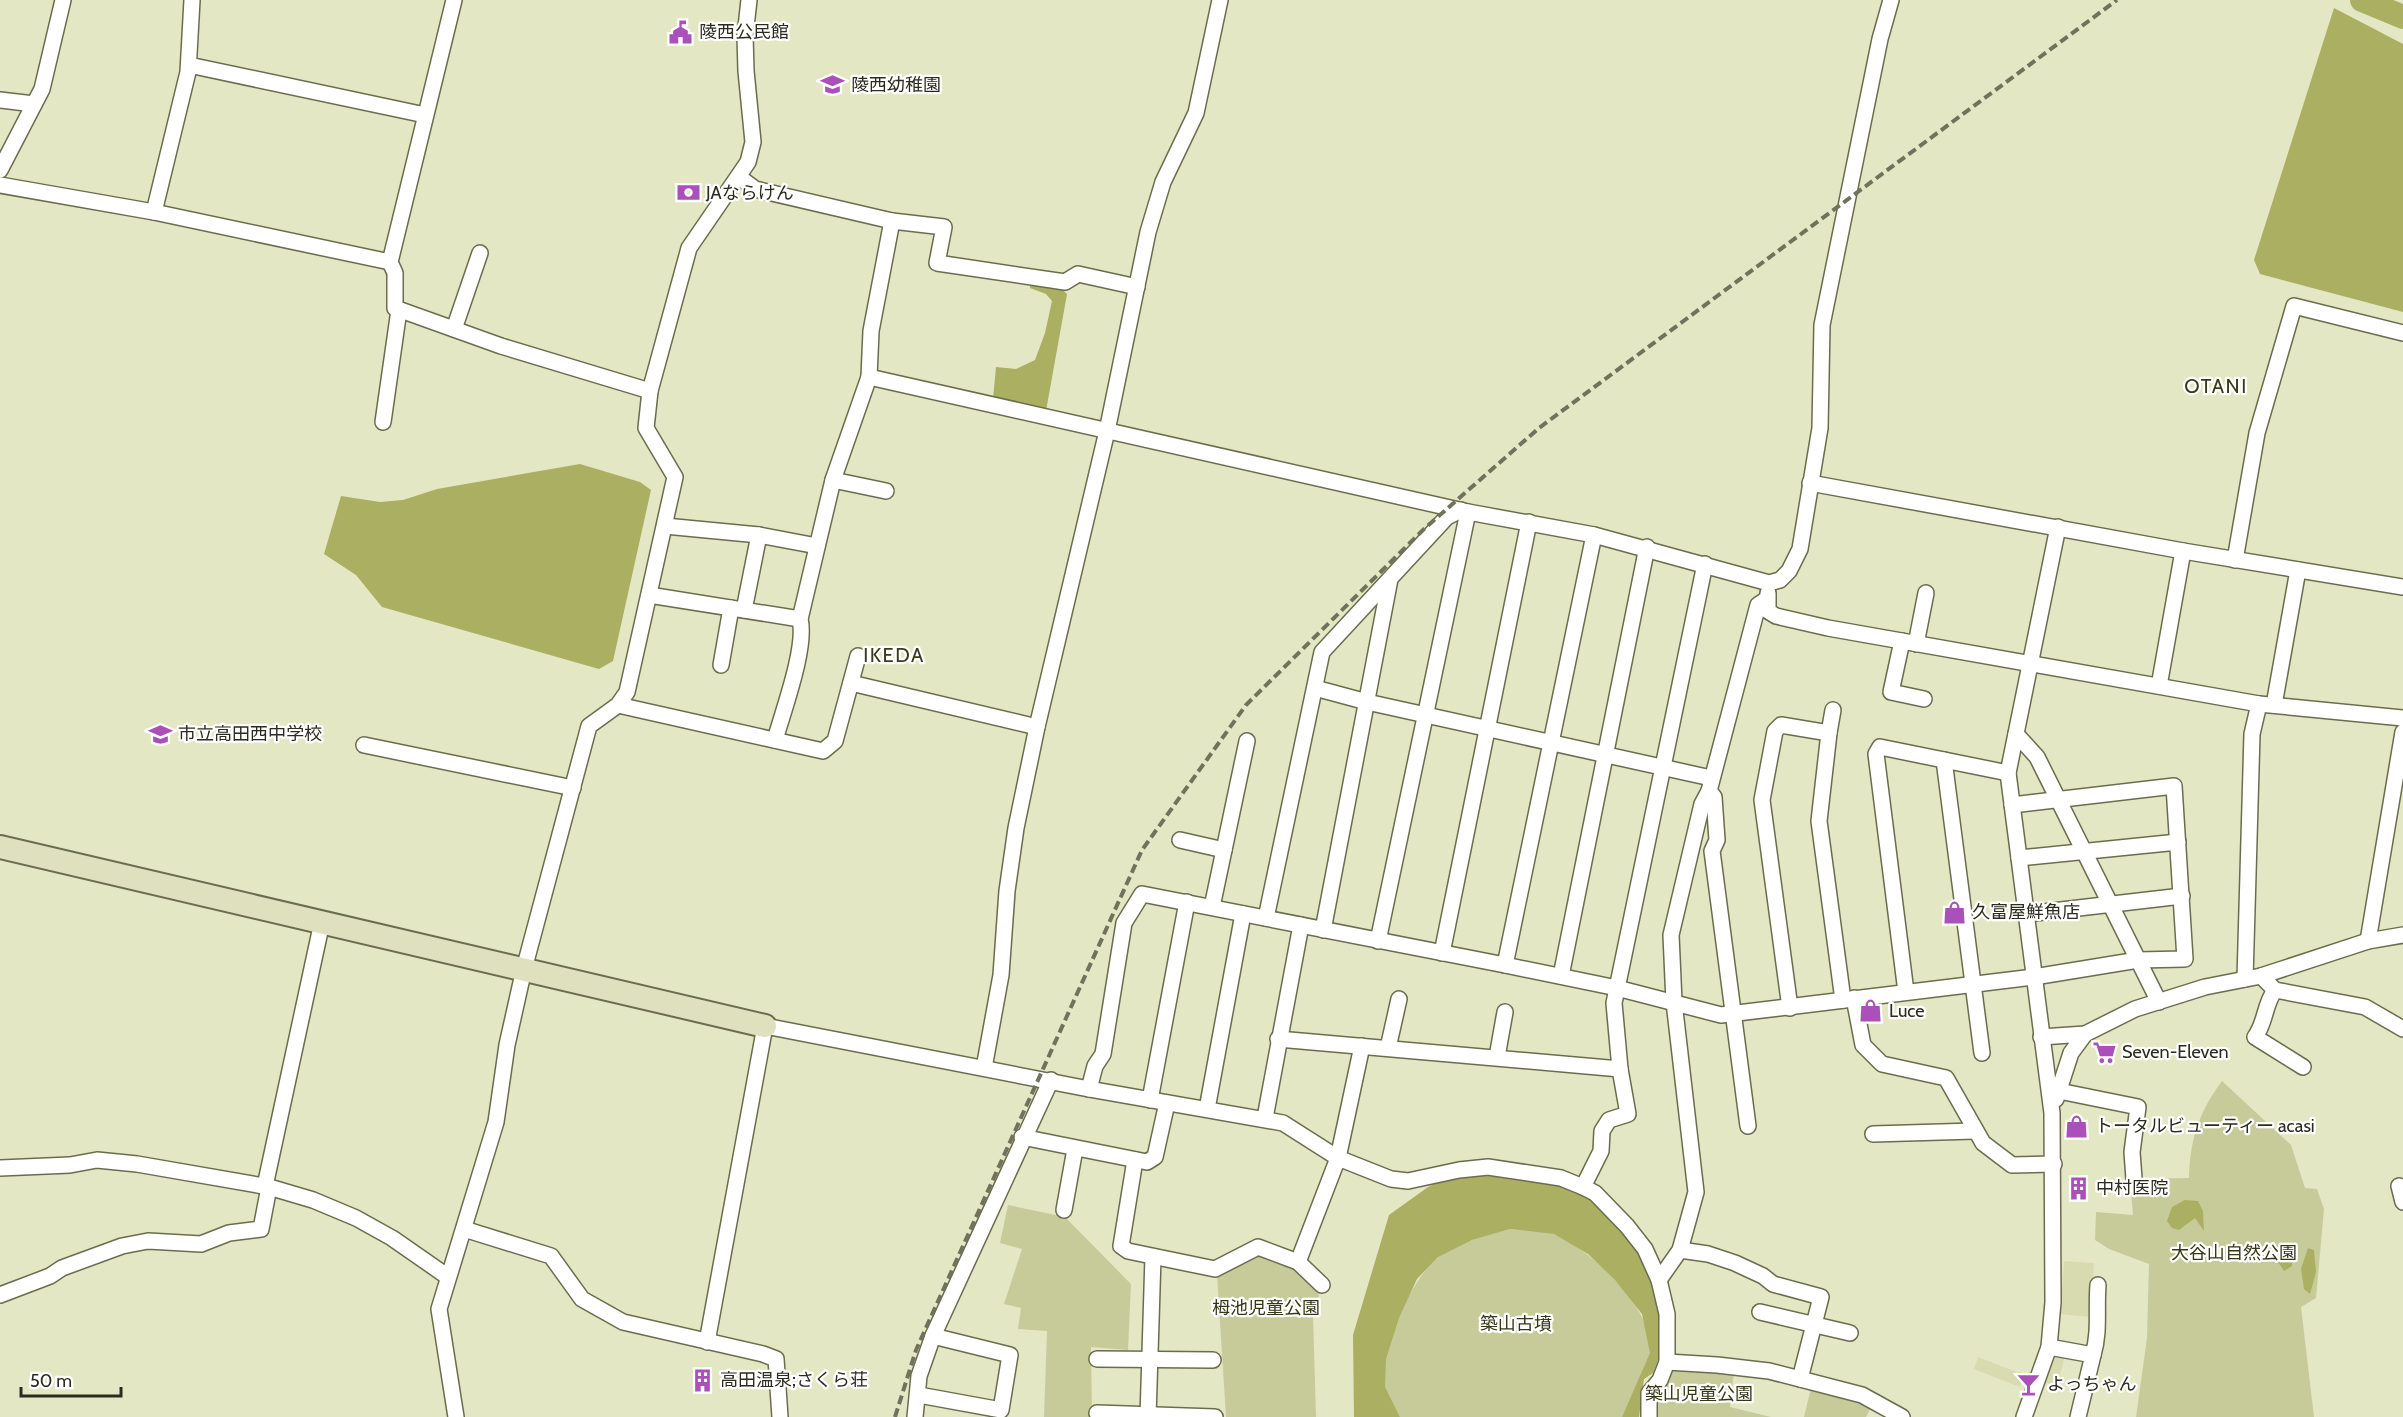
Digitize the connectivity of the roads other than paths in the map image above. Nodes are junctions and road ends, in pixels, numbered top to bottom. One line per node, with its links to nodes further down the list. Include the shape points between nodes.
1 (63, 0): 9 (street, via 42,89)
2 (192, 0): 7 (street)
3 (454, 0): 10 (street)
4 (749, 0): 12 (street, via 745,36 753,142)
5 (1220, 0): 18 (street, via 1196,113 1163,182)
6 (1892, 0): 27 (street, via 1880,39 1822,325 1820,428)
7 (189, 65): 10 (street); 14 (street)
8 (0, 100): 9 (street)
9 (34, 104): 11 (street)
10 (425, 115): 17 (street)
11 (0, 170)
12 (739, 177): 15 (street, via 755,189); 23 (street, via 689,248)
13 (0, 185): 14 (street)
14 (154, 212): 17 (street)
15 (892, 221): 18 (street, via 944,227 937,263 1065,282 1078,274); 22 (street, via 871,331)
16 (480, 253): 20 (street)
17 (390, 262): 19 (street, via 395,273 394,308)
18 (1137, 287): 25 (street)
19 (399, 310): 20 (street); 24 (street)
20 (454, 329): 23 (street)
21 (2403, 333): 38 (street, via 2295,306 2257,433)
22 (869, 377): 25 (street); 26 (street)
23 (650, 391): 31 (street, via 646,428 675,477)
24 (382, 422)
25 (1107, 431): 29 (street); 63 (street)
26 (833, 480): 28 (street); 35 (street)
27 (1810, 483): 32 (street); 42 (street, via 1800,549 1789,571 1780,580)
28 (886, 491)
29 (1465, 511): 30 (street); 41 (street, via 1447,517); 61 (street)
30 (1529, 522): 33 (street); 64 (street)
31 (664, 526): 34 (street); 45 (street)
32 (2058, 527): 37 (street); 51 (street)
33 (1594, 535): 36 (street); 70 (street)
34 (759, 536): 35 (street); 47 (street)
35 (817, 546): 48 (street)
36 (1647, 547): 39 (street); 72 (street)
37 (2183, 551): 38 (street); 54 (street)
38 (2235, 560): 40 (street)
39 (1705, 564): 42 (street); 74 (street)
40 (2298, 570): 43 (street); 59 (street)
41 (1390, 579): 55 (street, via 1322,652); 57 (street)
42 (1769, 583): 46 (street)
43 (2403, 587)
44 (1926, 593): 49 (street)
45 (649, 595): 47 (street); 58 (street, via 627,692)
46 (1767, 599): 49 (street, via 1768,611 1776,616); 76 (street, via 1758,606)
47 (738, 609): 48 (street); 52 (street)
48 (800, 619): 68 (street, via 803,630)
49 (1909, 643): 51 (street); 56 (street, via 1892,692)
50 (858, 656): 53 (street)
51 (2030, 664): 54 (street); 67 (street)
52 (721, 665)
53 (851, 683): 63 (street); 68 (street, via 835,741 823,751)
54 (2159, 686): 59 (street)
55 (1315, 688): 57 (street); 92 (street)
56 (1924, 699)
57 (1367, 702): 61 (street); 95 (street)
58 (618, 705): 68 (street); 77 (street, via 590,726)
59 (2266, 705): 62 (street); 106 (street, via 2252,734)
60 (1833, 710): 66 (street)
61 (1425, 714): 64 (street); 97 (street)
62 (2403, 718)
63 (1037, 727): 128 (street, via 1016,828 1001,975)
64 (1487, 728): 70 (street); 99 (street)
65 (2403, 732): 98 (street)
66 (1829, 733): 112 (street, via 1819,821); 115 (street, via 1781,725 1774,730 1762,800)
67 (2016, 734): 75 (street); 78 (street, via 2037,757)
68 (775, 740)
69 (1246, 741): 83 (street)
70 (1552, 741): 72 (street); 101 (street)
71 (364, 745): 77 (street)
72 (1605, 753): 74 (street); 103 (street)
73 (1944, 760): 75 (street); 107 (street); 110 (street, via 1880,747 1876,754)
74 (1662, 767): 76 (street); 108 (street)
75 (2008, 773): 79 (street)
76 (1710, 784): 113 (street, via 1671,935); 117 (street, via 1717,840 1712,851)
77 (573, 788): 102 (street)
78 (2059, 799): 79 (street); 81 (street, via 2174,786); 84 (street)
79 (2012, 805): 85 (street)
80 (1180, 840): 83 (street)
81 (2178, 842): 84 (street); 86 (street)
82 (0, 847): 93 (street)
83 (1224, 850): 89 (street)
84 (2087, 852): 85 (street); 88 (street)
85 (2019, 858): 91 (street)
86 (2182, 896): 88 (street); 100 (street, via 2185,959)
87 (1187, 902): 89 (street); 131 (street, via 1142,894 1124,923 1103,1054); 133 (street)
88 (2113, 906): 91 (street); 100 (street)
89 (1212, 907): 90 (street)
90 (1243, 914): 92 (street); 135 (street)
91 (2027, 914): 105 (street)
92 (1266, 918): 94 (street)
93 (322, 922): 102 (street); 149 (street)
94 (1301, 925): 95 (street); 122 (street)
95 (1323, 930): 97 (street)
96 (2403, 935): 98 (street)
97 (1378, 941): 99 (street)
98 (2368, 941): 104 (street)
99 (1442, 953): 101 (street)
100 (2138, 960): 105 (street); 114 (street)
101 (1505, 965): 103 (street)
102 (524, 969): 118 (street); 153 (street, via 507,1045 496,1122)
103 (1561, 976): 108 (street)
104 (2261, 976): 106 (street); 109 (street)
105 (2034, 977): 107 (street); 121 (street)
106 (2245, 979): 114 (street)
107 (1972, 984): 110 (street); 125 (street)
108 (1617, 988): 113 (street); 129 (street, via 1614,1003)
109 (2275, 990): 119 (street, via 2366,1007); 127 (street, via 2267,1001 2255,1037)
110 (1906, 992): 112 (street)
111 (1399, 999): 124 (street)
112 (1849, 999): 115 (street); 139 (street, via 1863,1045 1882,1064 1946,1078 1969,1114)
113 (1674, 1002): 117 (street, via 1721,1015); 154 (street, via 1696,1192)
114 (2159, 1002): 120 (street, via 2135,1009)
115 (1790, 1008): 117 (street)
116 (1505, 1012): 126 (street)
117 (1733, 1013): 138 (street)
118 (765, 1026): 128 (street); 166 (street)
119 (2403, 1029)
120 (2085, 1034): 121 (street); 132 (street, via 2071,1053)
121 (2042, 1037): 136 (street)
122 (1278, 1039): 123 (street); 137 (street)
123 (1362, 1046): 124 (street); 143 (street)
124 (1388, 1048): 126 (street)
125 (1982, 1053)
126 (1497, 1057): 129 (street)
127 (2303, 1067)
128 (984, 1068): 130 (street)
129 (1620, 1069): 150 (street, via 1628,1114 1609,1120 1602,1131 1601,1151)
130 (1051, 1080): 131 (street); 141 (street)
131 (1089, 1089): 133 (street)
132 (2059, 1091): 136 (street); 147 (street, via 2138,1107 2132,1152)
133 (1150, 1100): 134 (street)
134 (1167, 1103): 135 (street); 144 (street, via 1155,1157 1147,1162)
135 (1207, 1109): 137 (street)
136 (2052, 1113): 145 (street)
137 (1264, 1118): 143 (street, via 1303,1133)
138 (1748, 1126)
139 (1974, 1131): 140 (street); 145 (street, via 2012,1165)
140 (1873, 1134)
141 (1022, 1137): 142 (street); 165 (street)
142 (1075, 1149): 144 (street); 152 (street)
143 (1338, 1158): 150 (street, via 1391,1179 1408,1181 1488,1167 1550,1176); 156 (street)
144 (1134, 1160): 155 (street, via 1121,1246)
145 (2054, 1164): 167 (street)
146 (0, 1168): 149 (street, via 70,1166 97,1160)
147 (2134, 1179)
148 (2399, 1186): 151 (street)
149 (267, 1187): 157 (street, via 356,1218); 161 (street, via 261,1229 229,1233 201,1244 148,1241 122,1246)
150 (1583, 1187): 158 (street, via 1595,1193 1628,1226 1645,1249)
151 (2403, 1202)
152 (1064, 1210)
153 (464, 1229): 157 (street); 166 (street, via 551,1256 582,1299 623,1322)
154 (1680, 1250): 158 (street); 163 (street, via 1736,1263 1773,1284 1821,1297)
155 (1153, 1257): 156 (street, via 1215,1269 1258,1247); 170 (street)
156 (1298, 1262): 159 (street)
157 (448, 1277): 177 (street, via 439,1309)
158 (1659, 1280): 172 (street, via 1667,1314)
159 (1322, 1285)
160 (2098, 1285): 168 (street, via 2095,1318 2099,1333)
161 (0, 1295)
162 (1760, 1312): 163 (street)
163 (1813, 1325): 164 (street); 173 (street)
164 (1850, 1333)
165 (933, 1336): 174 (street, via 919,1376); 174 (street, via 1010,1355 1001,1410)
166 (706, 1342): 178 (street, via 776,1359)
167 (2049, 1347): 168 (street); 183 (street)
168 (2093, 1355): 184 (street)
169 (1097, 1359): 170 (street)
170 (1149, 1359): 171 (street); 176 (street)
171 (1213, 1360)
172 (1667, 1362): 173 (street, via 1769,1371); 181 (street, via 1649,1393)
173 (1800, 1379): 182 (street, via 1862,1395)
174 (919, 1395): 179 (street)
175 (1097, 1413): 176 (street)
176 (1148, 1416): 180 (street)
177 (456, 1417)
178 (780, 1417)
179 (915, 1417)
180 (1215, 1417)
181 (1649, 1417)
182 (1902, 1417)
183 (2024, 1417)
184 (2078, 1417)

